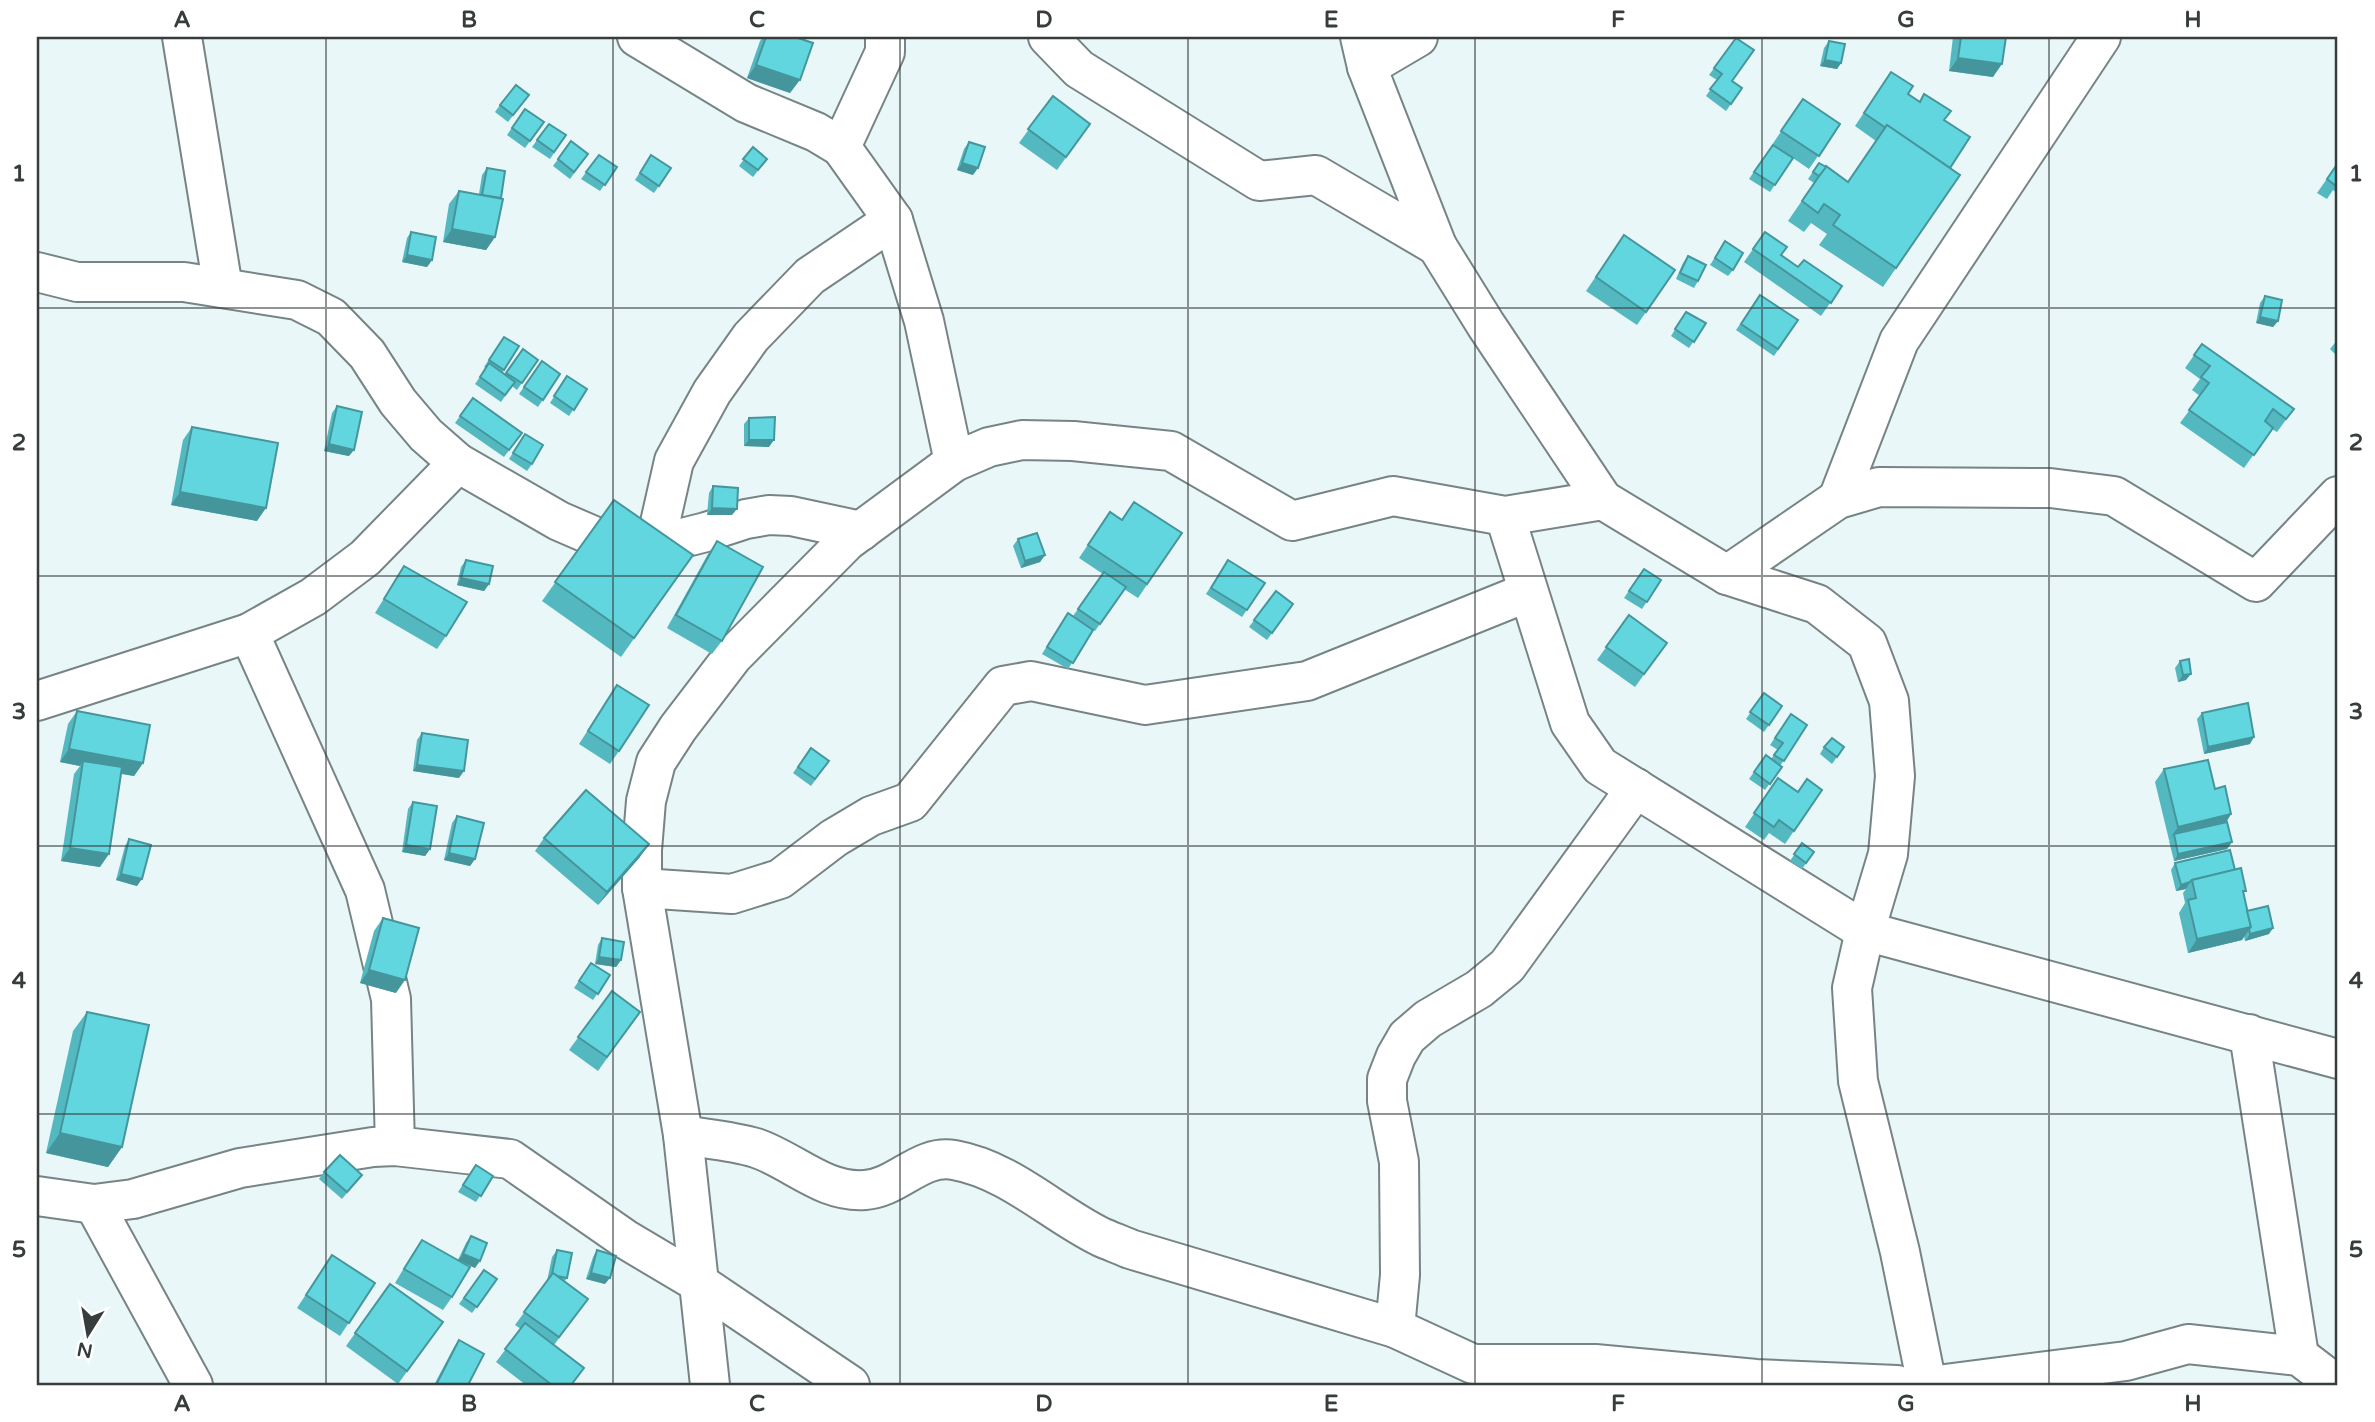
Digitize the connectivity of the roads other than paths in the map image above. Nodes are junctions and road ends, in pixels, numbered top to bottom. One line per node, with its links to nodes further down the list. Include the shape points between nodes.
1 (182, 37): 12 (street)
2 (638, 37): 8 (street, via 746,103)
3 (885, 37): 8 (street, via 885,52)
4 (1048, 37): 10 (street, via 1079,69 1259,181 1317,175)
5 (1418, 37): 7 (street)
6 (2101, 37): 17 (street, via 1899,341)
7 (1363, 52): 10 (street)
8 (841, 147): 9 (street)
9 (894, 220): 13 (street, via 923,321); 20 (street, via 810,276 751,337 712,392 674,461)
10 (1437, 246): 16 (street)
11 (37, 272): 12 (street, via 77,282 184,282)
12 (223, 288): 14 (street, via 297,300 331,317 367,354 426,435)
13 (954, 462): 18 (street, via 989,447 1023,440 1073,441 1171,451 1293,521 1393,496); 19 (street)
14 (458, 463): 20 (street, via 596,537 626,545); 23 (street, via 365,558 313,597)
15 (2338, 496): 17 (street, via 2256,582 2114,496 2050,488 1879,487)
16 (1603, 499): 18 (street); 21 (street)
17 (1838, 499): 21 (street)
18 (1504, 516): 22 (street)
19 (861, 530): 20 (street, via 769,515); 26 (street, via 733,656 656,762 646,801)
20 (655, 545)
21 (1727, 575): 27 (street, via 1816,604 1867,643 1889,701 1895,776 1888,854)
22 (1528, 592): 25 (street, via 1570,723 1600,766); 26 (street, via 1307,681 1144,705 1031,681 1003,686 910,802 871,816 780,879 732,894)
23 (249, 633): 24 (street); 31 (street, via 365,890 391,999)
24 (37, 701)
25 (1636, 788): 27 (street); 35 (street, via 1507,966 1479,989 1428,1019 1407,1037 1396,1056 1387,1079 1399,1162 1400,1275)
26 (642, 888): 30 (street)
27 (1865, 931): 28 (street); 42 (street, via 1852,988 1858,1081)
28 (2249, 1034): 29 (street); 36 (street)
29 (2338, 1059)
30 (683, 1135): 34 (street); 35 (street, via 756,1148 824,1184 865,1190 885,1185 924,1163 955,1160 992,1172 1130,1249)
31 (395, 1146): 33 (street, via 240,1168 133,1199); 34 (street, via 510,1159 625,1239)
32 (37, 1196): 33 (street)
33 (94, 1204): 38 (street)
34 (699, 1283): 39 (street); 40 (street)
35 (1395, 1328): 37 (street)
36 (2299, 1356): 43 (street, via 2188,1344 2126,1361); 44 (street)
37 (1463, 1375): 41 (street, via 1595,1364 1756,1379)
38 (193, 1385)
39 (710, 1385)
40 (850, 1385)
41 (1897, 1385)
42 (1927, 1385)
43 (1937, 1385)
44 (2337, 1385)

